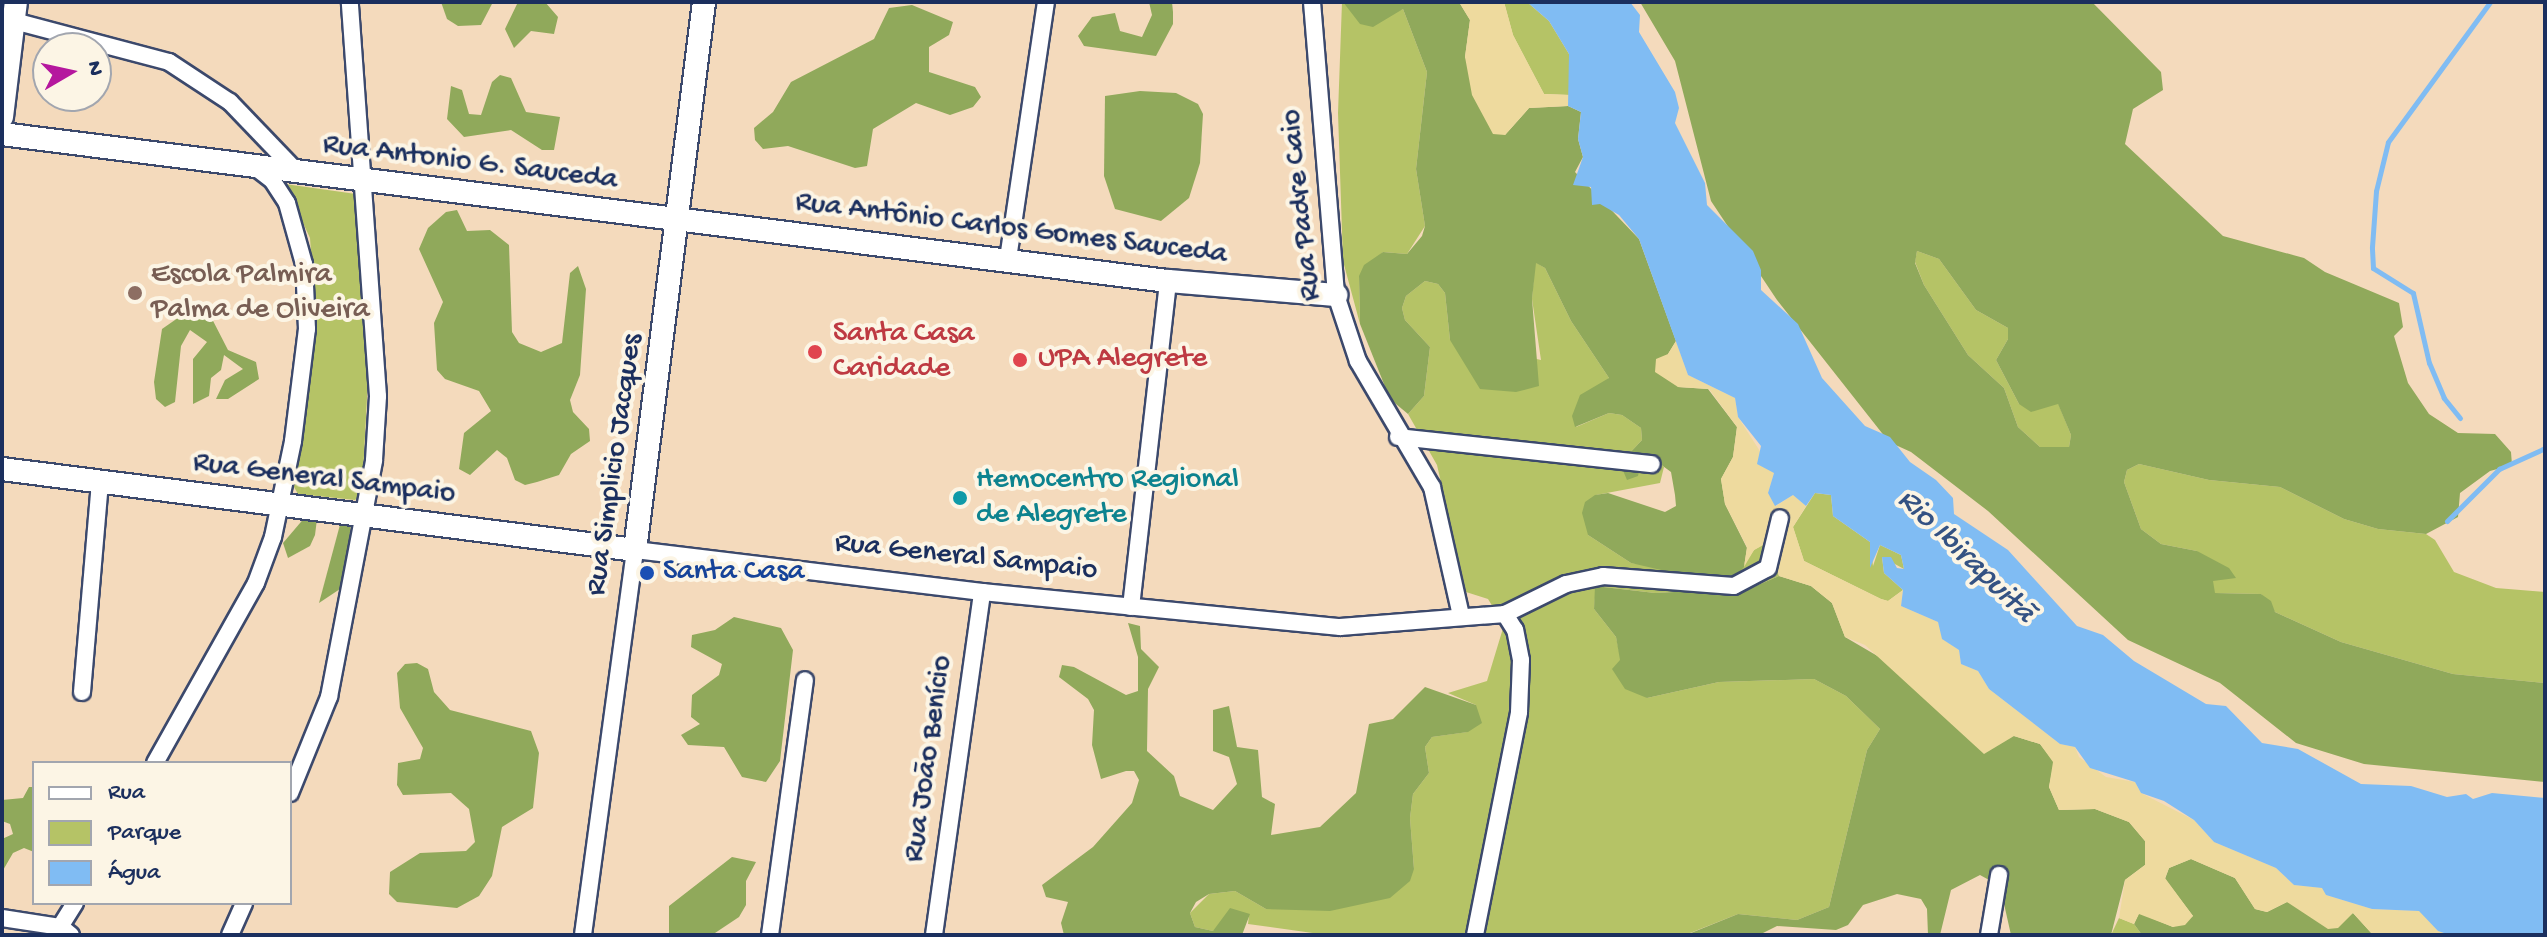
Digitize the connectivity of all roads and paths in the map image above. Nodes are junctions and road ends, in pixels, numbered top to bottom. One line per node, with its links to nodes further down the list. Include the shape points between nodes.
1 (350, 2): 10 (street)
2 (704, 2): 11 (street, Rua Simplicio Jacques)
3 (1046, 2): 12 (street)
4 (1312, 2): 14 (street, Rua Padre Caio)
5 (15, 12): 6 (street); 9 (street, Rua Antonio G. Sauceda, via 169,62 230,102)
6 (2, 117)
7 (2, 134): 8 (street)
8 (250, 165): 9 (street); 19 (street, via 272,180 287,203 304,264 307,329)
9 (298, 173): 10 (street, Rua Antonio G. Sauceda)
10 (362, 181): 11 (street, Rua Antonio G. Sauceda); 20 (street, via 378,396)
11 (679, 220): 12 (street, Rua Antônio Carlos Gomes Sauceda); 22 (street, Rua Simplicio Jacques)
12 (1008, 259): 13 (street, Rua Antônio Carlos Gomes Sauceda)
13 (1168, 281): 14 (street, Rua Antônio Carlos Gomes Sauceda); 24 (street)
14 (1336, 295): 15 (street, Rua Padre Caio, via 1358,361)
15 (1398, 437): 16 (street); 26 (street, Rua Padre Caio, via 1432,487)
16 (1652, 464)
17 (2, 469): 18 (street, Rua General Sampaio)
18 (100, 482): 19 (street, Rua General Sampaio); 28 (street)
19 (280, 505): 20 (street, Rua General Sampaio); 29 (street, via 256,583)
20 (365, 515): 22 (street, Rua General Sampaio); 30 (street, via 329,697)
21 (1780, 518): 25 (street, Rua General Sampaio, via 1768,568 1734,586 1603,576 1566,584)
22 (635, 550): 23 (street, Rua General Sampaio); 37 (street, Rua Simplicio Jacques)
23 (982, 592): 24 (street, Rua General Sampaio); 39 (street, Rua João Benício)
24 (1131, 607): 26 (street, Rua General Sampaio, via 1340,627)
25 (1505, 614): 26 (street, Rua General Sampaio); 40 (street, via 1515,630 1521,660 1519,712)
26 (1461, 616)
27 (805, 680): 38 (street)
28 (82, 692)
29 (156, 761)
30 (292, 788)
31 (1999, 875): 41 (street)
32 (74, 905): 35 (street)
33 (243, 905): 36 (street)
34 (2, 918): 35 (street)
35 (63, 932)
36 (230, 935)
37 (583, 935)
38 (770, 935)
39 (934, 935)
40 (1475, 935)
41 (1989, 935)

